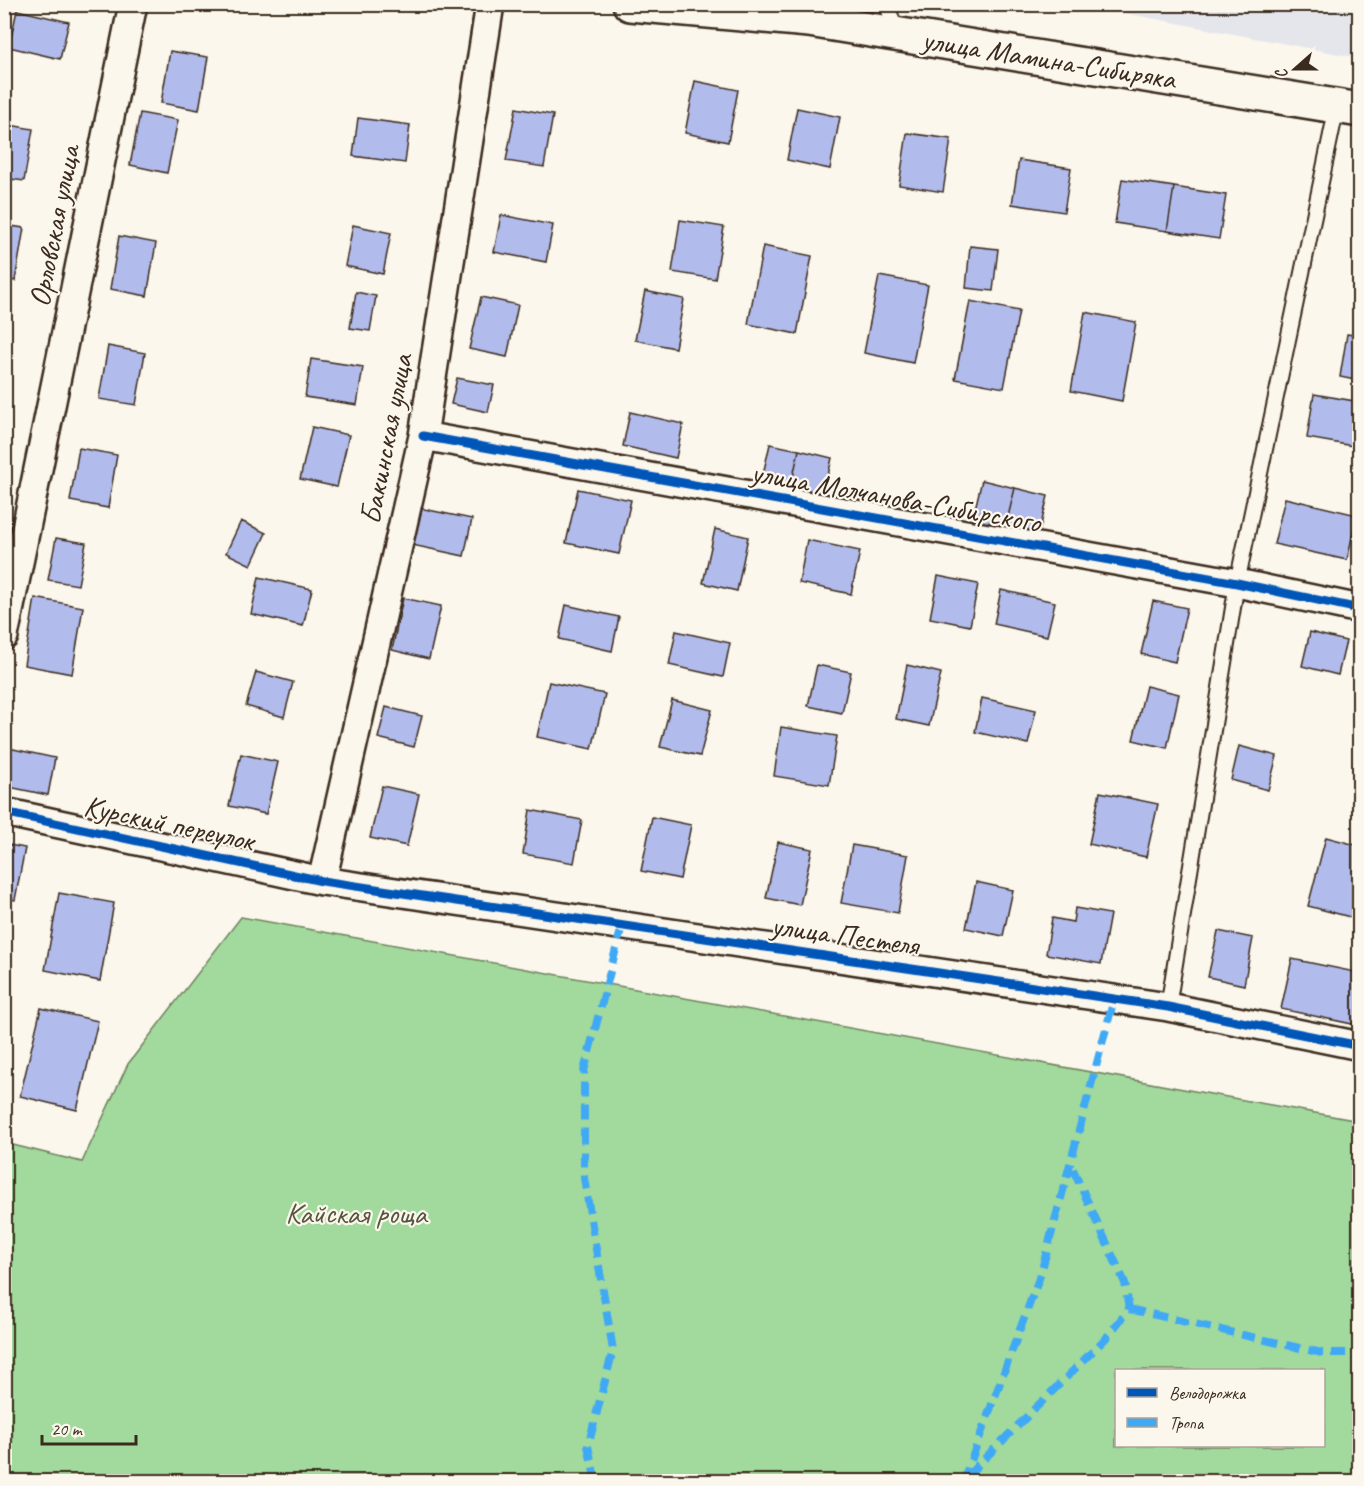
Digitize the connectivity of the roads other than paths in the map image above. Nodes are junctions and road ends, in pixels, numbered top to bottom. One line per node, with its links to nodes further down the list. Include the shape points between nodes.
1 (133, 4): 10 (street, Орловская улица)
2 (490, 4): 7 (street, Бакинская улица)
3 (630, 4): 4 (street, улица Мамина-Сибиряка)
4 (725, 9): 5 (street, улица Мамина-Сибиряка, via 809,20)
5 (891, 19): 6 (street, улица Мамина-Сибиряка)
6 (1348, 108): 8 (lane)
7 (423, 436): 8 (street, улица Молчанова-Сибирского); 12 (street, Бакинская улица)
8 (1237, 583): 9 (street, улица Молчанова-Сибирского); 13 (lane)
9 (1359, 609)
10 (4, 636)
11 (4, 812): 12 (street, Курский переулок)
12 (322, 881): 13 (street, улица Пестеля)
13 (1168, 1007): 14 (street, улица Пестеля)
14 (1359, 1046)

